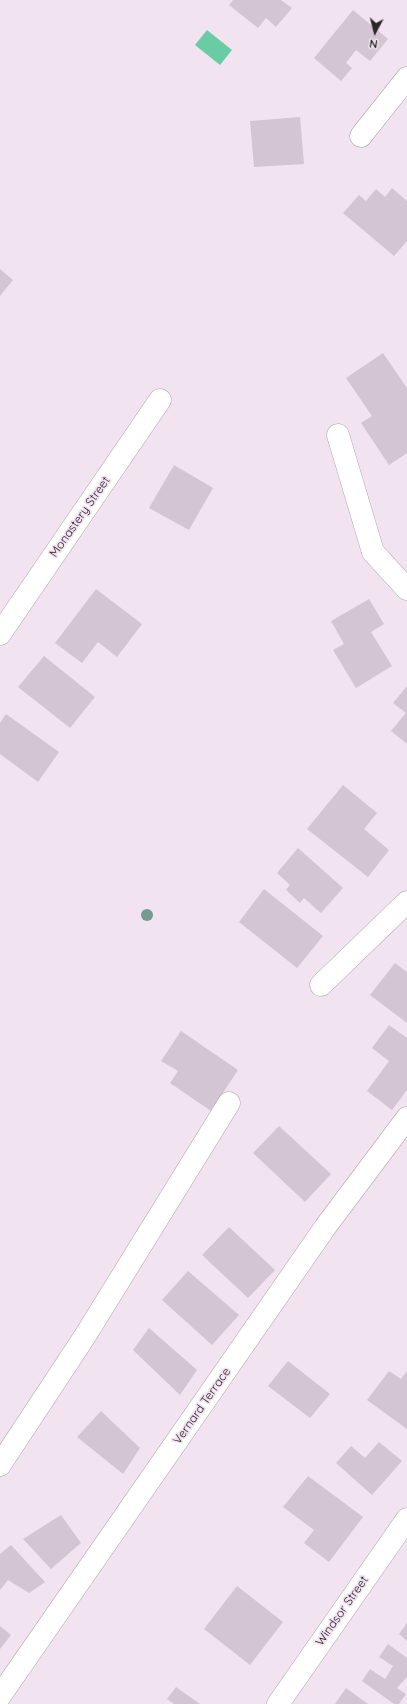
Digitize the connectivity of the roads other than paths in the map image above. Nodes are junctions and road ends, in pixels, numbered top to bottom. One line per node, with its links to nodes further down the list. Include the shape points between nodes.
1 (407, 78): 2 (street)
2 (361, 136)
3 (160, 400): 6 (street, Monastery Street)
4 (338, 435): 5 (street, via 373,552)
5 (407, 589)
6 (0, 634)
7 (407, 902): 8 (street)
8 (321, 985)
9 (229, 1103): 11 (street, via 85,1336)
10 (407, 1118): 13 (street, Vernard Terrace, via 326,1226)
11 (0, 1464)
12 (407, 1519): 14 (street, Windsor Street)
13 (0, 1696)
14 (278, 1704)

